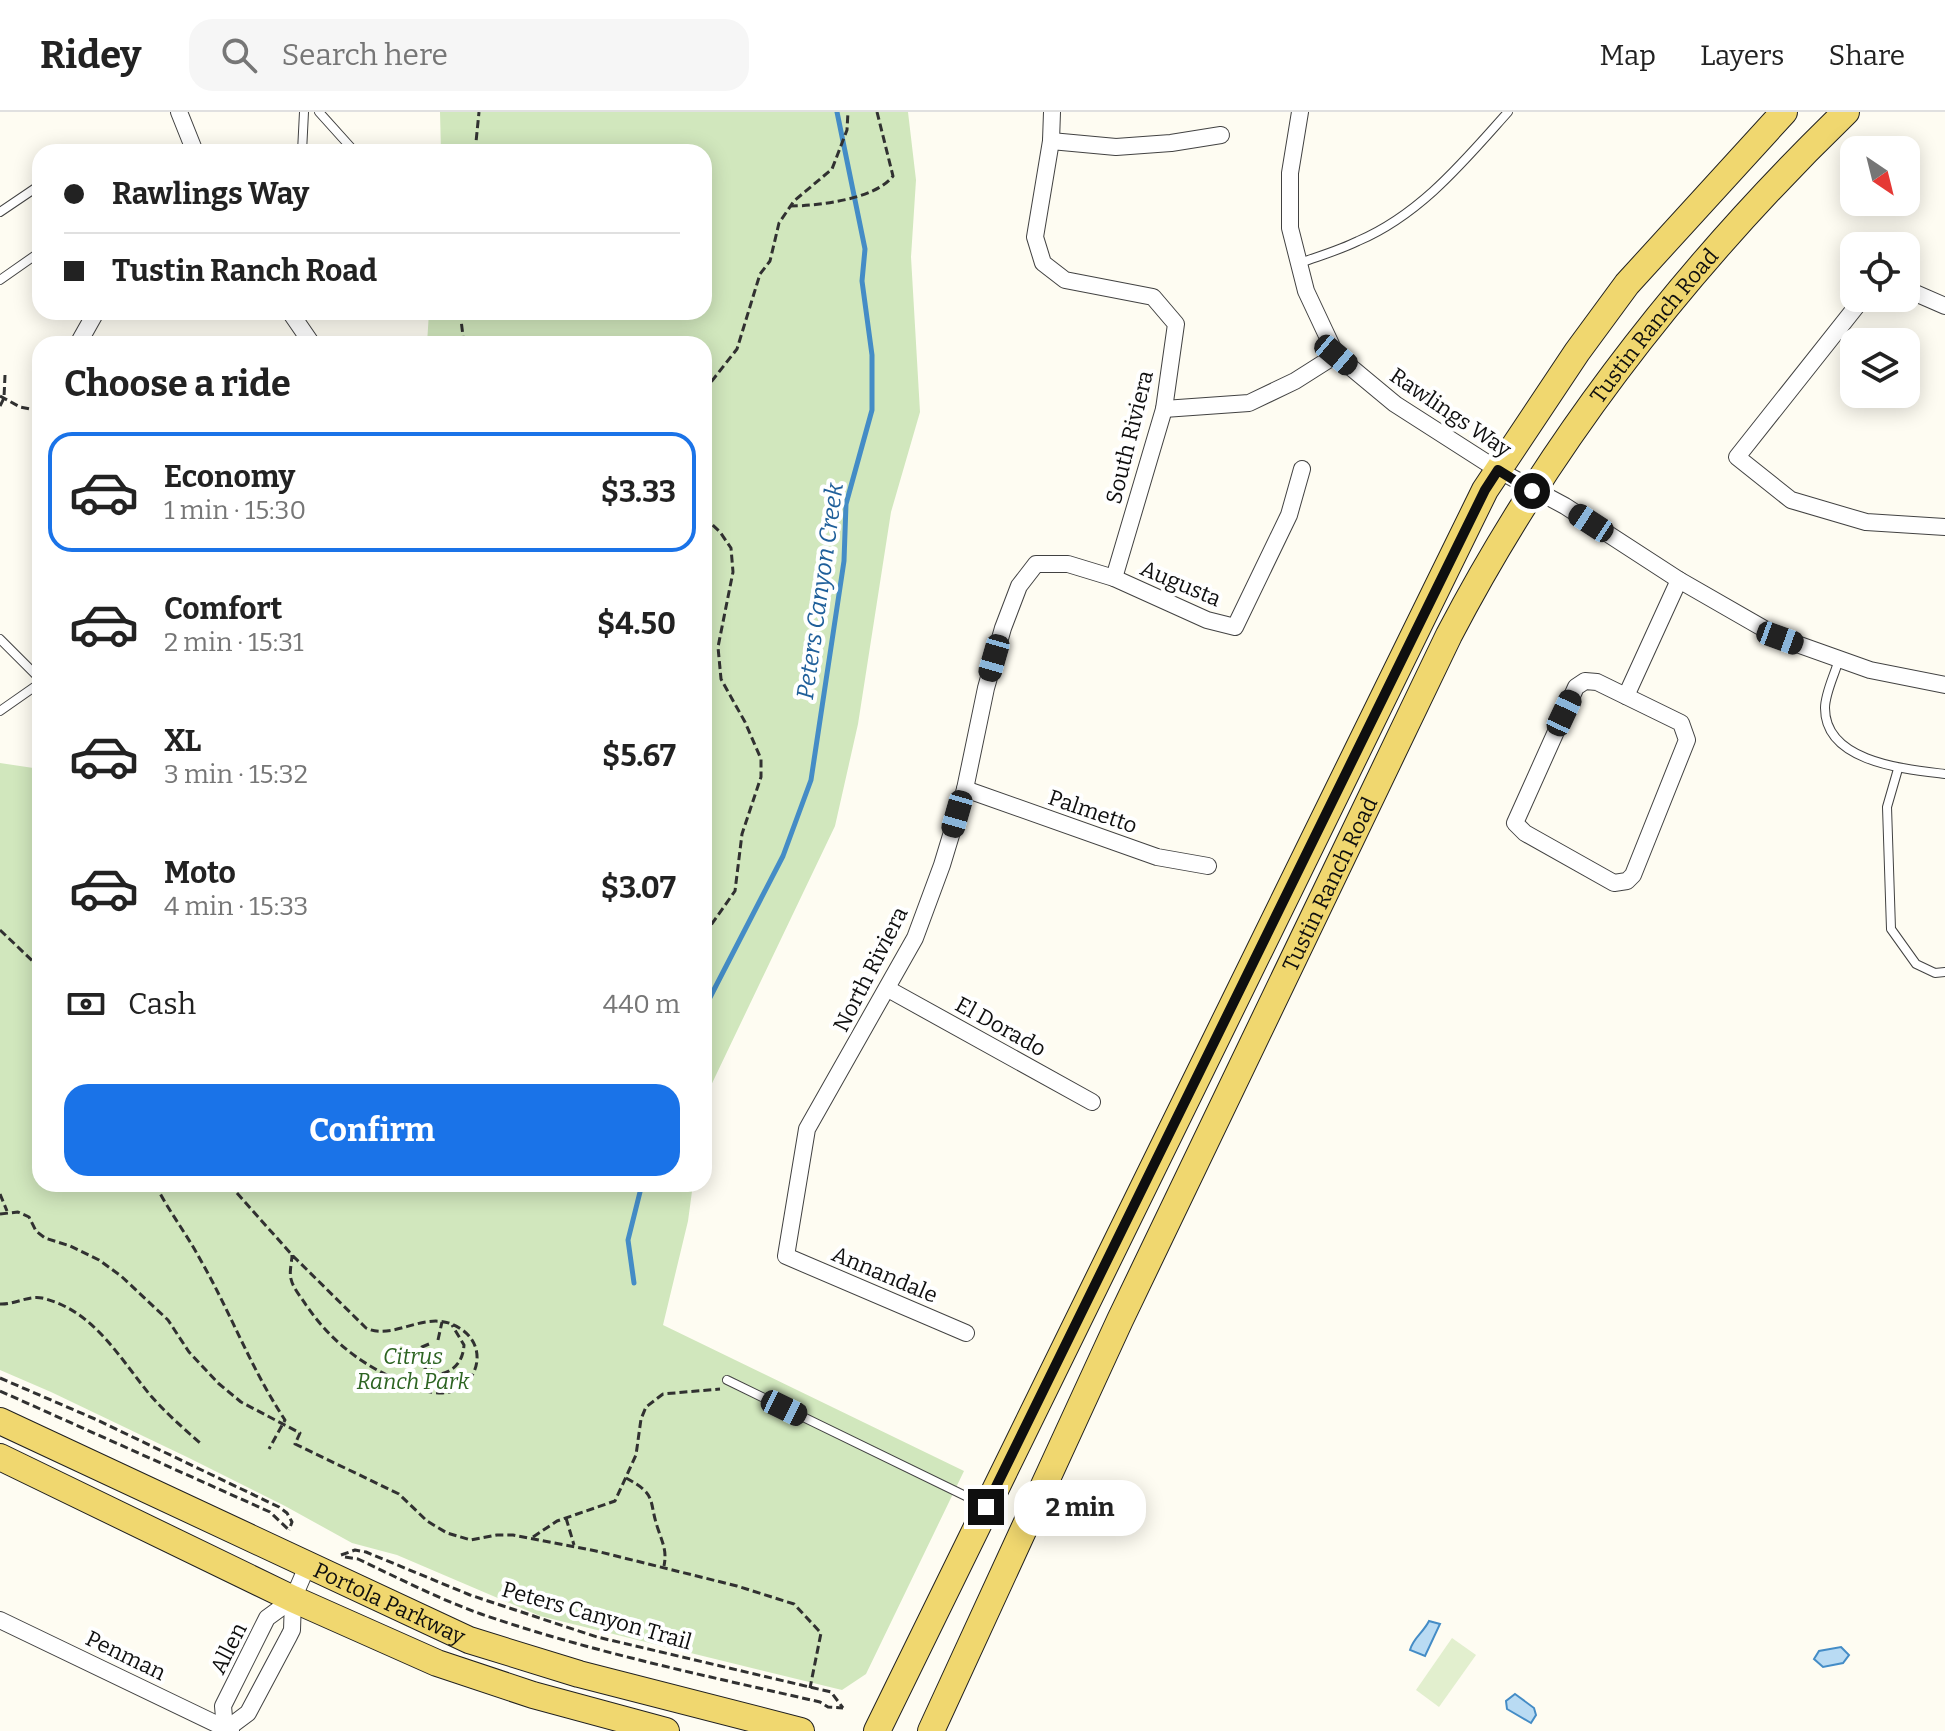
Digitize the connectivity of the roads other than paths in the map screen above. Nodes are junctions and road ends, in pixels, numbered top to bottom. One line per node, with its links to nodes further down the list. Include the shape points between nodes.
1 (179, 112): 11 (street)
2 (304, 112): 12 (lane)
3 (319, 112): 13 (lane)
4 (1052, 112): 10 (street, South Riviera)
5 (1300, 112): 17 (street, Rawlings Way, via 1290,173 1290,228)
6 (1508, 112): 17 (lane, via 1449,179 1417,205 1360,241)
7 (1784, 112): 25 (main road, Tustin Ranch Road, via 1627,284)
8 (1846, 112): 26 (main road, Tustin Ranch Road, via 1693,274 1624,359)
9 (1221, 135): 10 (street, via 1116,147)
10 (1051, 141): 23 (street, South Riviera, via 1035,237 1043,263 1065,280 1153,297 1176,324)
11 (192, 144)
12 (302, 144)
13 (348, 144)
14 (32, 190): 15 (lane)
15 (0, 212)
16 (32, 258): 18 (lane)
17 (1300, 263): 22 (street, Rawlings Way, via 1306,291)
18 (0, 280)
19 (1920, 295): 20 (street)
20 (1945, 306)
21 (1852, 312): 27 (street, via 1737,457 1791,500 1866,522)
22 (1336, 355): 23 (street, via 1249,403); 25 (street, Rawlings Way, via 1395,404)
23 (1164, 409): 29 (street, South Riviera)
24 (1302, 469): 29 (street, Augusta, via 1289,515 1235,627 1207,620)
25 (1498, 470): 26 (street, Rawlings Way); 50 (main road, Tustin Ranch Road)
26 (1532, 491): 30 (street, Rawlings Way, via 1565,506); 58 (main road, Tustin Ranch Road, via 1449,635 1120,1320)
27 (1945, 527)
28 (1036, 564): 29 (street, Augusta, via 1068,564); 40 (street, North Riviera, via 1019,586 1003,628)
29 (1114, 578)
30 (1679, 580): 32 (street, Rawlings Way, via 1780,638); 36 (street)
31 (0, 639): 33 (lane)
32 (1839, 659): 34 (street, Rawlings Way); 38 (lane, via 1825,705 1828,729 1845,748)
33 (32, 673)
34 (1945, 685)
35 (32, 687): 37 (lane)
36 (1626, 696): 36 (street, via 1597,682 1576,687 1515,823 1614,883 1633,875 1687,740 1681,723)
37 (0, 711)
38 (1898, 769): 39 (lane); 42 (lane, via 1887,807 1891,929 1916,964)
39 (1945, 774)
40 (965, 789): 41 (street, Palmetto, via 1157,857); 43 (street, North Riviera, via 915,938)
41 (1208, 866)
42 (1945, 972)
43 (888, 989): 44 (street, El Dorado); 45 (street, North Riviera, via 807,1129)
44 (1092, 1102)
45 (786, 1256): 46 (street, Annandale)
46 (966, 1333)
47 (727, 1380): 50 (lane)
48 (0, 1421): 51 (main road, Portola Parkway)
49 (0, 1457): 52 (main road, Portola Parkway)
50 (986, 1507): 57 (main road, Tustin Ranch Road)
51 (308, 1564): 52 (street, Allen); 56 (main road, Portola Parkway, via 469,1640)
52 (293, 1599): 54 (street, Allen, via 292,1630 246,1716); 54 (street, Allen, via 267,1618 223,1706); 55 (main road, Portola Parkway, via 437,1663)
53 (0, 1620): 54 (street, Penman)
54 (227, 1730)
55 (666, 1731)
56 (801, 1731)
57 (877, 1731)
58 (931, 1731)

